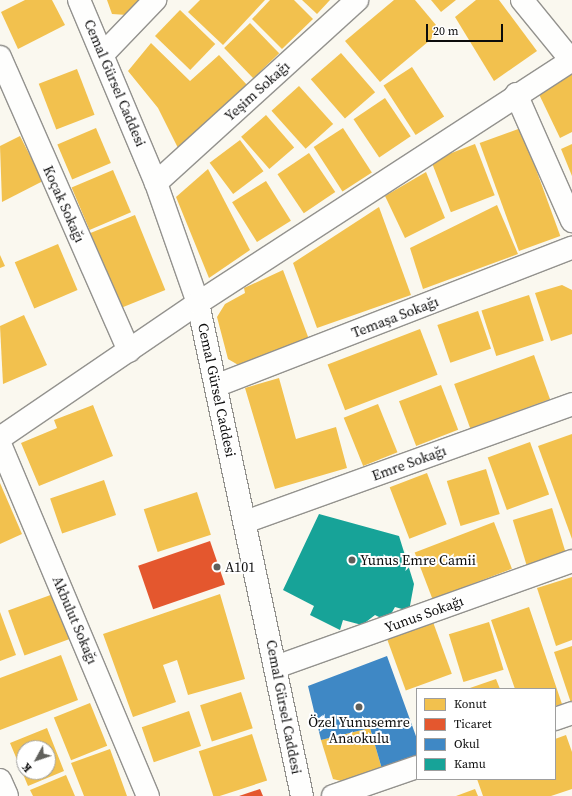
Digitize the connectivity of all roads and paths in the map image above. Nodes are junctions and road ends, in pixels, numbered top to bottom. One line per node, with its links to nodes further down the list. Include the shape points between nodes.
1 (79, 0): 5 (street, Cemal Gürsel Caddesi)
2 (155, 0): 5 (street)
3 (357, 0): 9 (street, Yeşim Sokağı)
4 (522, 0): 7 (street)
5 (104, 53): 9 (street, Cemal Gürsel Caddesi)
6 (0, 57): 13 (street, Koçak Sokağı)
7 (571, 60): 8 (street)
8 (516, 94): 10 (street); 12 (street)
9 (156, 183): 12 (street, Cemal Gürsel Caddesi)
10 (572, 221)
11 (572, 248): 14 (street, Temaşa Sokağı)
12 (198, 303): 13 (street); 14 (street, Cemal Gürsel Caddesi)
13 (129, 351): 16 (street)
14 (218, 385): 18 (street, Cemal Gürsel Caddesi)
15 (572, 404): 18 (street, Emre Sokağı)
16 (0, 438)
17 (0, 444): 26 (street, Akbulut Sokağı)
18 (245, 522): 20 (street, Cemal Gürsel Caddesi)
19 (572, 561): 20 (street, Yunus Sokağı)
20 (276, 667): 27 (street, Cemal Gürsel Caddesi)
21 (572, 713): 22 (street)
22 (556, 719)
23 (416, 767): 28 (street)
24 (0, 780): 25 (street)
25 (7, 796)
26 (148, 796)
27 (302, 796)
28 (333, 796)

